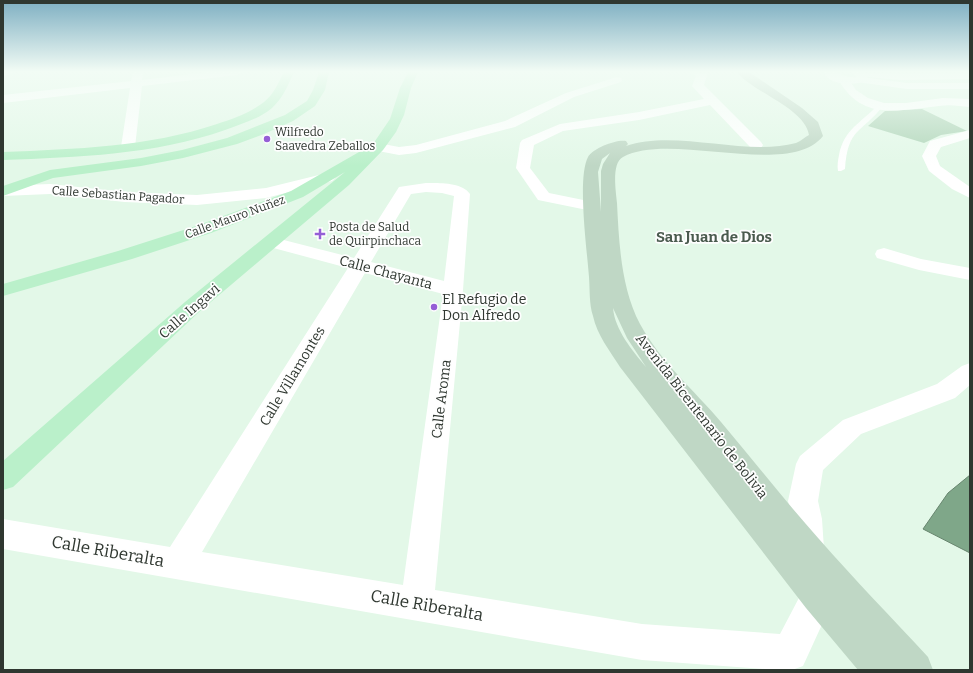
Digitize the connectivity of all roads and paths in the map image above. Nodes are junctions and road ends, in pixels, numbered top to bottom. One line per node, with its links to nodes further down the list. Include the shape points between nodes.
1 (134, 103): 15 (street)
2 (269, 103): 15 (main road, via 255,114 213,131)
3 (310, 103): 21 (main road, via 289,118 232,141 141,162 50,174)
4 (400, 103): 16 (main road, Calle Mauro Nuñez, via 397,116)
5 (553, 103): 16 (street, via 510,124 416,149 399,151)
6 (700, 103): 23 (street, via 560,128 527,143 523,168 544,197)
7 (714, 103): 14 (street)
8 (772, 103): 14 (main road, Avenida Bicentenario de Bolivia, via 801,128 801,133 799,137 790,141)
9 (787, 103): 33 (main road, Avenida Bicentenario de Bolivia, via 813,125 816,136 804,145 754,150 637,147 616,155 608,165 610,244 623,309 634,331 652,357)
10 (872, 103): 12 (street)
11 (931, 103): 12 (street, via 900,108)
12 (880, 106): 18 (lane, via 852,132 843,152)
13 (970, 134): 22 (street, via 935,144 929,156 934,168)
14 (756, 145): 23 (main road, Avenida Bicentenario de Bolivia, via 626,142 595,157 591,172)
15 (128, 147): 17 (main road)
16 (378, 147): 19 (main road, Calle Mauro Nuñez); 24 (main road, Calle Ingavi, via 344,182)
17 (3, 156)
18 (841, 169)
19 (327, 178): 21 (street, Calle Sebastian Pagador, via 266,193 197,200 126,197 50,189); 28 (main road, Calle Mauro Nuñez, via 296,194 205,229)
20 (405, 190): 26 (street, Calle Villamontes); 29 (street, Calle Aroma, via 418,187 456,190 462,194)
21 (3, 191)
22 (970, 193)
23 (592, 206): 35 (main road, Avenida Bicentenario de Bolivia, via 603,316 612,337 628,361)
24 (272, 242): 26 (street, Calle Chayanta); 31 (main road, Calle Ingavi, via 192,307)
25 (884, 254): 27 (street)
26 (360, 265): 29 (street, Calle Chayanta); 34 (street, Calle Villamontes)
27 (970, 274)
28 (3, 290)
29 (453, 290): 36 (street, Calle Aroma)
30 (970, 372): 33 (street, via 946,391 852,427 810,464 803,501 807,519)
31 (3, 478)
32 (3, 534): 34 (street, Calle Riberalta)
33 (808, 549): 35 (street); 39 (main road, Avenida Bicentenario de Bolivia)
34 (178, 563): 36 (street, Calle Riberalta)
35 (818, 596): 37 (street, Calle Riberalta); 38 (main road, Avenida Bicentenario de Bolivia)
36 (417, 604): 37 (street, Calle Riberalta, via 642,642)
37 (793, 662)
38 (882, 670)
39 (915, 670)

